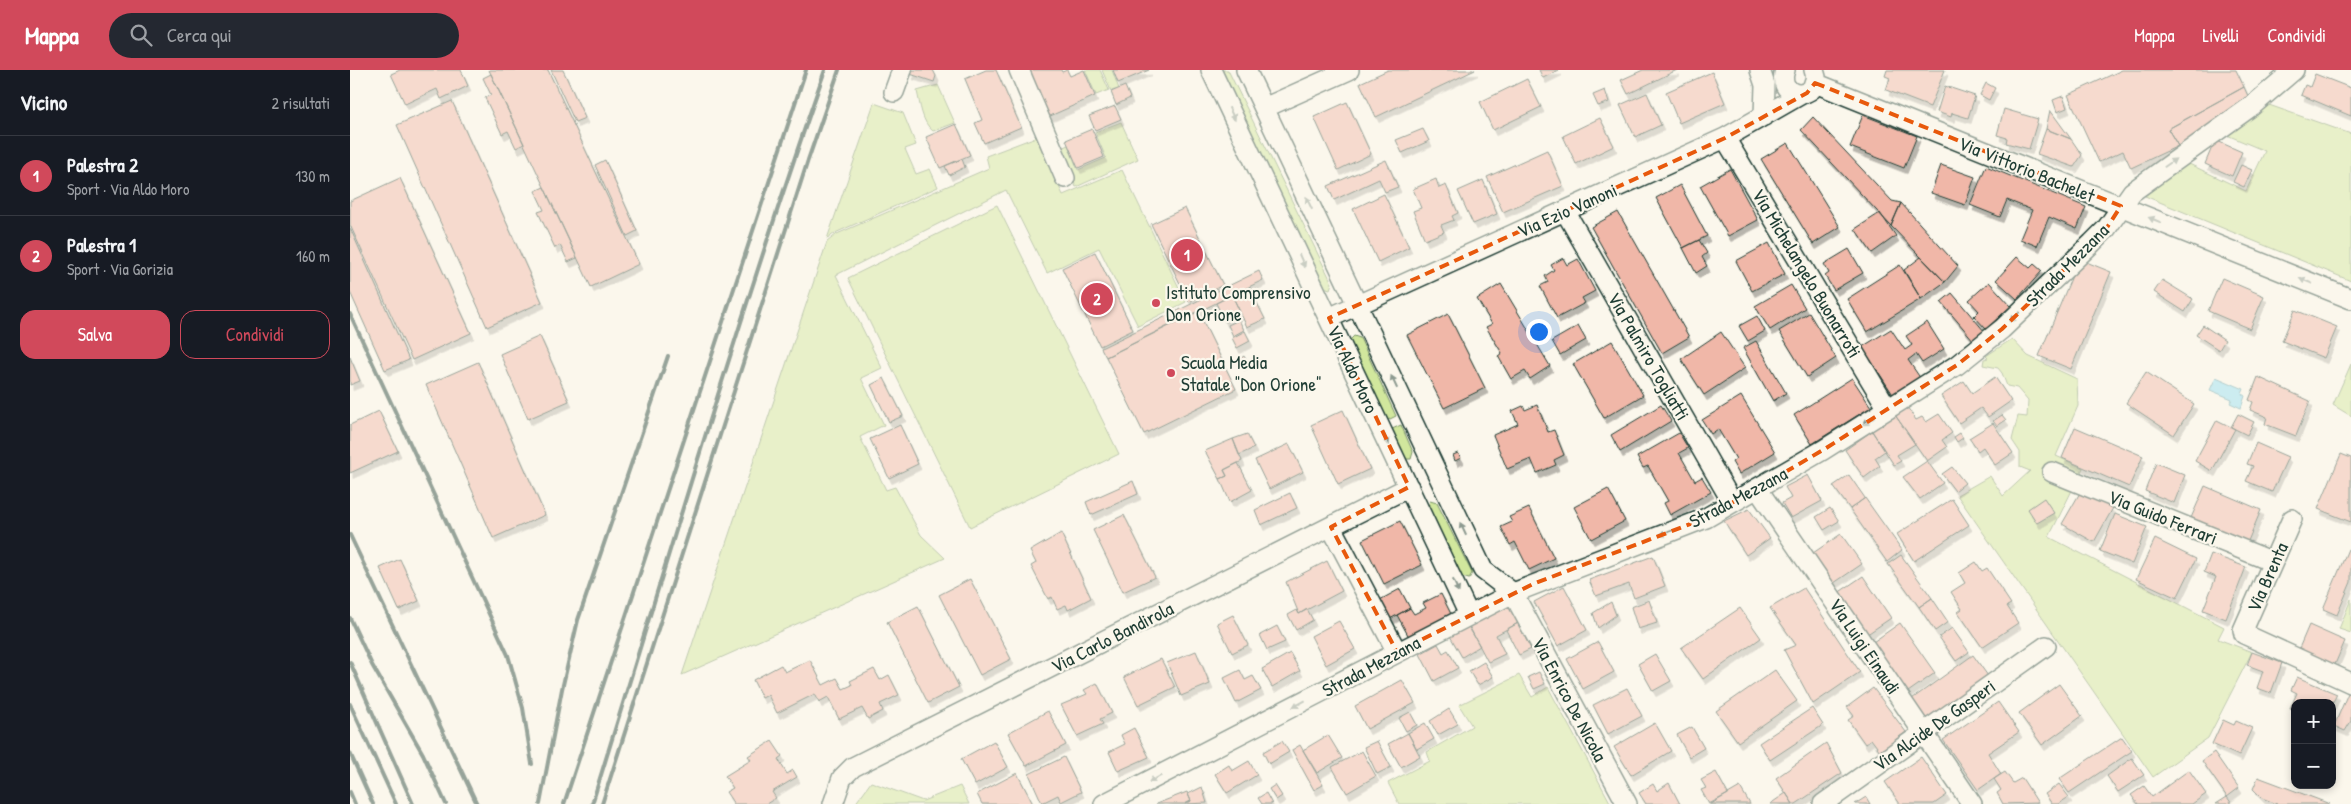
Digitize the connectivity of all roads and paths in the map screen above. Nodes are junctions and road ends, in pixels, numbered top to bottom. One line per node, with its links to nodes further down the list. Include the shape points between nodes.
1 (902, 70): 10 (street)
2 (1019, 70): 14 (street)
3 (1211, 70): 19 (street, Via Aldo Moro, one-way to 19)
4 (1246, 70): 11 (street, Via Aldo Moro)
5 (1348, 70): 11 (street)
6 (1760, 70): 12 (street, via 1765,90)
7 (2294, 70): 15 (street, Strada Mezzana, one-way to 7, via 2150,177 2253,105)
8 (1779, 74): 9 (street, Via Vittorio Bachelet, via 1789,91)
9 (1810, 83): 12 (street, Via Ezio Vanoni); 15 (street, Via Vittorio Bachelet)
10 (894, 92)
11 (1264, 108): 18 (street, Via Aldo Moro, one-way to 11)
12 (1764, 116): 13 (street, Via Ezio Vanoni)
13 (1725, 138): 16 (street, Via Ezio Vanoni); 20 (street, Via Michelangelo Buonarroti)
14 (1065, 178)
15 (2121, 206): 17 (street, Via Vittorio Bachelet, one-way to 15); 20 (street, Strada Mezzana, one-way to 20, via 2106,229 2002,329 1957,365)
16 (1565, 211): 18 (street, Via Ezio Vanoni); 24 (street, Via Palmiro Togliatti)
17 (2351, 299)
18 (1357, 305): 19 (street, Via Ezio Vanoni); 28 (street, Via Aldo Moro, one-way to 18, via 1483,570)
19 (1329, 318): 22 (street, Via Aldo Moro, one-way to 22)
20 (1888, 409): 23 (street, Strada Mezzana, one-way to 23)
21 (2052, 472): 27 (street, Via Guido Ferrari)
22 (1409, 487): 26 (street, Via Carlo Bandirola); 29 (street, Via Aldo Moro, one-way to 29)
23 (1757, 488): 24 (street, Strada Mezzana); 33 (street, Via Luigi Einaudi)
24 (1732, 502): 28 (street, Strada Mezzana, one-way to 28, via 1706,518)
25 (2292, 519): 27 (street, Via Brenta)
26 (1331, 527): 31 (street); 34 (street, Via Carlo Bandirola, via 853,767 842,778)
27 (2273, 562): 32 (street, Via Brenta, via 2244,634)
28 (1513, 593): 29 (street, Strada Mezzana); 36 (street, Via Enrico De Nicola)
29 (1469, 614): 31 (street, Strada Mezzana)
30 (2046, 646): 33 (street, Via Alcide De Gasperi)
31 (1397, 652): 35 (street, Strada Mezzana, one-way to 35)
32 (2351, 683)
33 (1924, 732): 37 (street, Via Alcide De Gasperi); 38 (street, Via Luigi Einaudi)
34 (833, 804)
35 (1104, 804)
36 (1627, 804)
37 (1823, 804)
38 (1972, 804)

